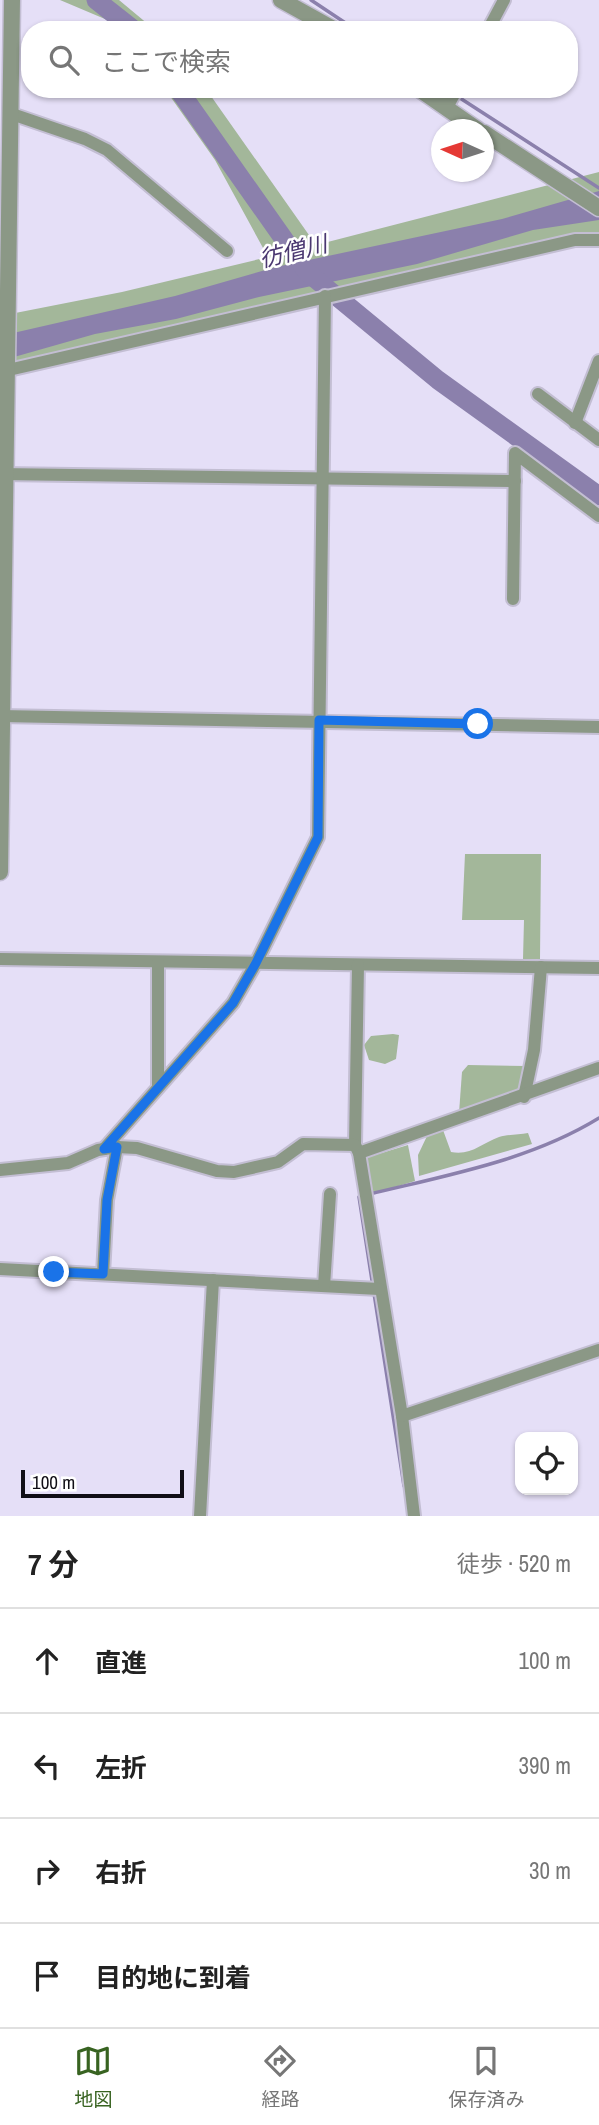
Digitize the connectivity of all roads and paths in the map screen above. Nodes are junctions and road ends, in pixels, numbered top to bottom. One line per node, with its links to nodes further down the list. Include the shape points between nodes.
1 (12, 0): 9 (street)
2 (281, 0): 4 (street)
3 (504, 0): 5 (street)
4 (319, 21)
5 (493, 21)
6 (431, 98): 8 (street)
7 (452, 98): 8 (street)
8 (446, 109): 10 (street)
9 (5, 111): 12 (street); 16 (street, via 107,150)
10 (461, 119)
11 (494, 140): 13 (street)
12 (4, 192): 14 (street)
13 (599, 208)
14 (4, 231): 19 (street)
15 (599, 240): 17 (street, via 575,240)
16 (227, 251)
17 (325, 296): 19 (street); 24 (street)
18 (599, 361): 21 (street)
19 (4, 369): 23 (street)
20 (538, 394): 21 (street)
21 (575, 423): 22 (street)
22 (599, 440)
23 (2, 473): 24 (street); 28 (street)
24 (323, 478): 25 (street); 29 (street)
25 (515, 481): 26 (street, via 515,453); 27 (street)
26 (599, 516)
27 (513, 599)
28 (1, 716): 29 (street); 31 (street)
29 (319, 720): 30 (street); 34 (street, via 318,837)
30 (599, 727)
31 (0, 872)
32 (0, 959): 33 (street)
33 (158, 962): 34 (street); 39 (street)
34 (256, 963): 35 (street); 39 (street, via 233,1003)
35 (359, 965): 36 (street); 42 (street)
36 (541, 967): 37 (street); 40 (street, via 534,1050)
37 (599, 968)
38 (599, 1068): 40 (street)
39 (158, 1085): 41 (street)
40 (524, 1097): 42 (street)
41 (110, 1148): 42 (street, via 137,1148 234,1172 278,1162 303,1144); 43 (street, via 68,1163); 46 (street)
42 (357, 1149): 49 (street)
43 (0, 1170)
44 (330, 1195): 48 (street)
45 (0, 1269): 46 (street)
46 (103, 1274): 47 (street)
47 (213, 1280): 48 (street); 52 (street)
48 (324, 1286): 49 (street)
49 (375, 1288): 51 (street)
50 (599, 1350): 51 (street)
51 (402, 1416): 53 (street)
52 (200, 1516)
53 (414, 1516)

